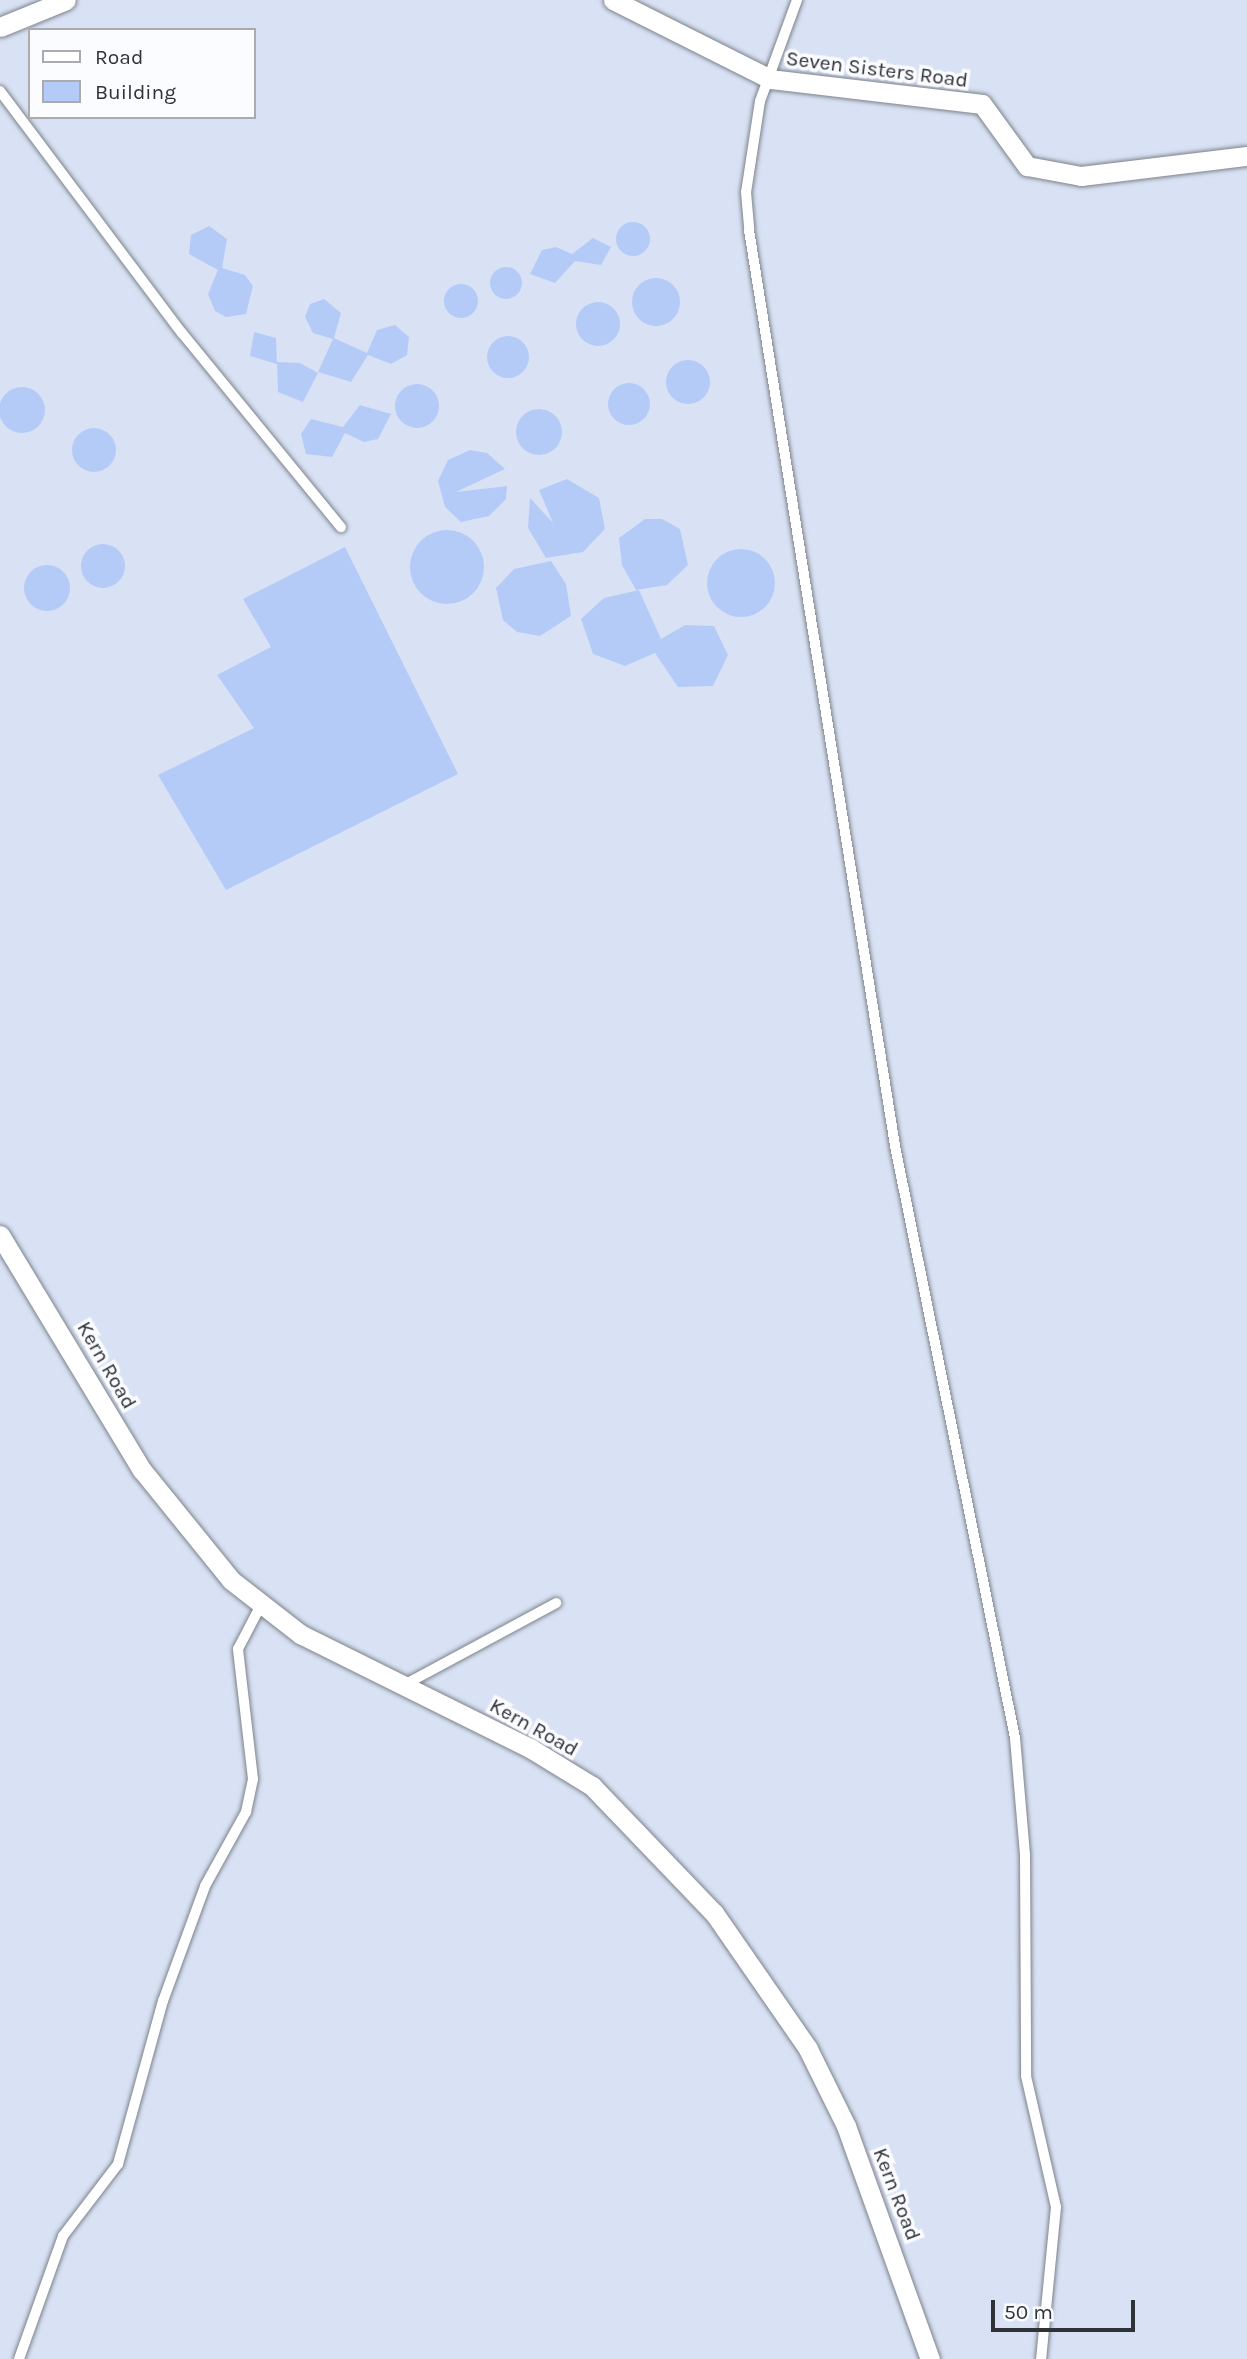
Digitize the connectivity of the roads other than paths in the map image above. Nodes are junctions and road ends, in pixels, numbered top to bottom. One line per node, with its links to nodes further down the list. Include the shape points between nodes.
1 (66, 0): 4 (street)
2 (613, 0): 5 (street, Seven Sisters Road)
3 (797, 0): 5 (lane)
4 (0, 27)
5 (770, 79): 7 (street, Seven Sisters Road, via 982,104 1027,166 1081,177); 15 (lane, via 751,156 749,230 895,1146 998,1643 1022,1792 1026,2076 1056,2207)
6 (0, 91): 8 (lane, via 182,333)
7 (1247, 156)
8 (341, 527)
9 (0, 1235): 11 (street, Kern Road, via 171,1511)
10 (556, 1603): 12 (lane)
11 (261, 1605): 12 (street, Kern Road, via 300,1634); 13 (lane, via 238,1649 253,1767 246,1812 205,1886 163,2001 118,2164 64,2236)
12 (404, 1685): 14 (street, Kern Road, via 592,1786 714,1913 808,2049 846,2126)
13 (19, 2359)
14 (930, 2359)
15 (1041, 2359)

